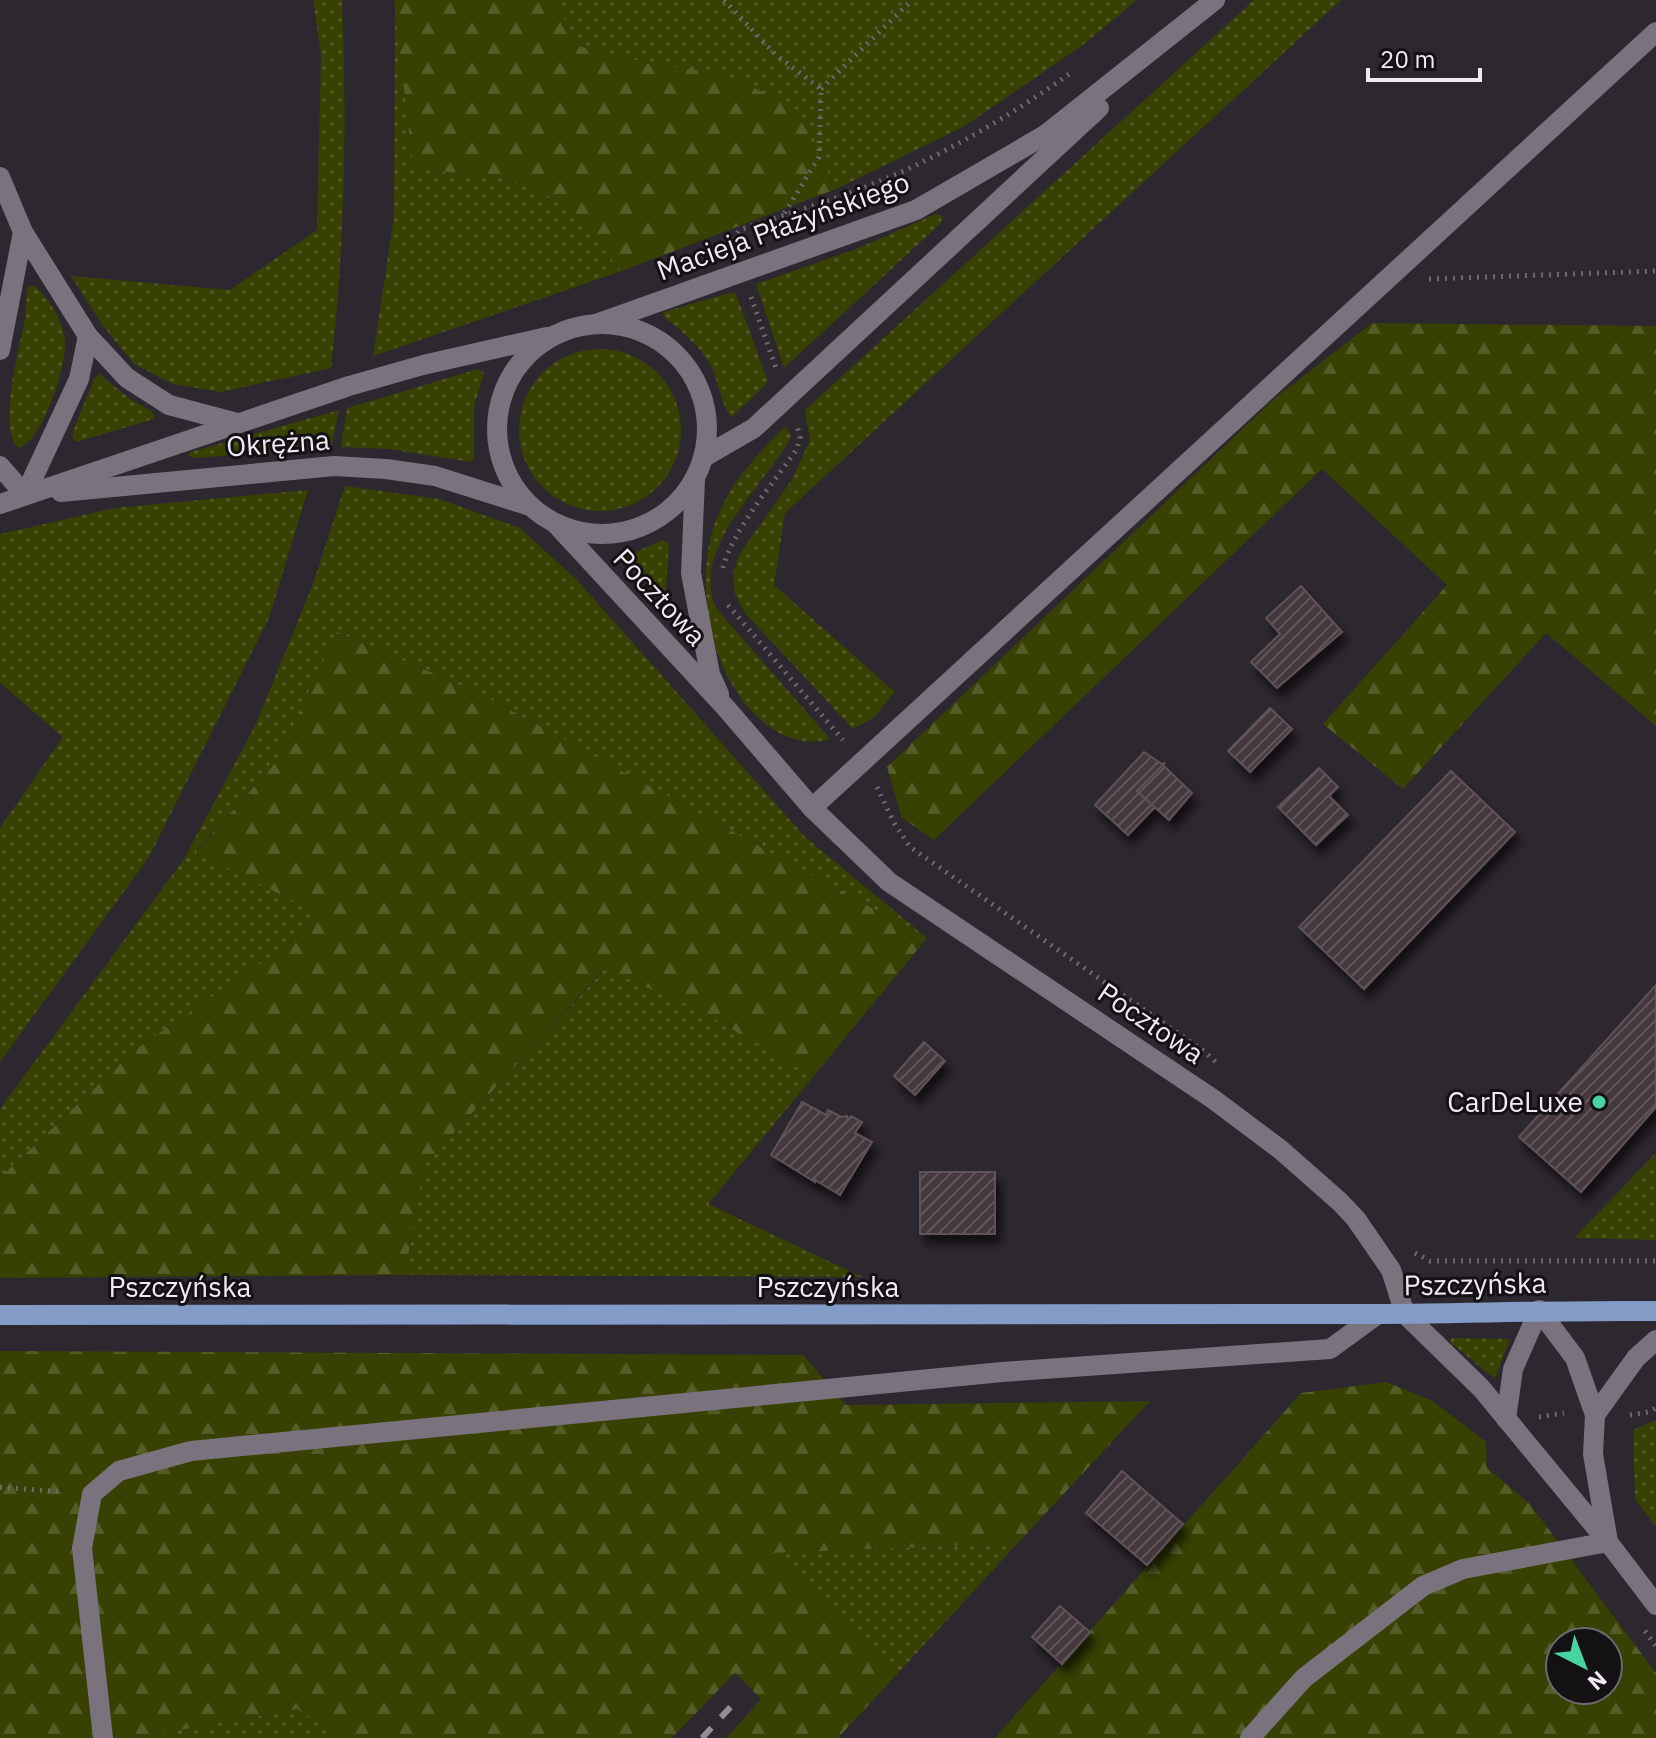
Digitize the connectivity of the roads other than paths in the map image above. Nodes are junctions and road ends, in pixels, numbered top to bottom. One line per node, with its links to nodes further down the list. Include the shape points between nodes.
1 (1216, 0): 5 (street, Macieja Płażyńskiego, via 1045,135 916,210); 10 (street, Macieja Płażyńskiego, via 754,428)
2 (1656, 32): 18 (street)
3 (0, 177): 4 (street, Okrężna)
4 (23, 232): 7 (street, Okrężna); 8 (street)
5 (596, 324): 6 (street); 10 (street, via 629,327 659,340 684,362 701,391 708,423)
6 (555, 335): 9 (street, Okrężna, via 423,365); 15 (street, via 527,355 508,382 498,414 498,447 505,469)
7 (88, 336): 9 (street, Okrężna, via 127,378 169,405); 13 (street, via 79,379)
8 (0, 350)
9 (237, 423): 13 (street, Okrężna)
10 (704, 457): 12 (street)
11 (0, 466): 13 (street)
12 (695, 479): 16 (street, via 675,505 648,523 618,533 585,533); 17 (street, Pocztowa, via 691,573 710,674)
13 (25, 495): 14 (street, Okrężna); 15 (street, Okrężna, via 334,466 435,476)
14 (0, 504)
15 (530, 506): 16 (street)
16 (555, 523): 17 (street, Pocztowa)
17 (726, 708): 18 (street, Pocztowa)
18 (812, 808): 22 (street, Pocztowa, via 889,882 1166,1067 1310,1174 1373,1242 1391,1270)
19 (1539, 1310): 20 (main road, Pszczyńska); 22 (main road, Pszczyńska); 25 (street, Pocztowa, via 1575,1358); 26 (street, via 1513,1369)
20 (1656, 1311)
21 (1378, 1314): 22 (main road, Pszczyńska); 23 (main road, Pszczyńska); 29 (street, via 1330,1349 1002,1372 191,1451 119,1471 92,1494 82,1548)
22 (1405, 1314): 26 (street, Pocztowa)
23 (0, 1315)
24 (1656, 1340): 25 (street, via 1636,1358)
25 (1595, 1415): 27 (street, Pocztowa, via 1593,1454)
26 (1506, 1419): 27 (street, Pocztowa)
27 (1608, 1542): 28 (street, Pocztowa); 30 (street, via 1463,1569 1423,1586 1304,1678)
28 (1656, 1605)
29 (103, 1738)
30 (1250, 1738)

